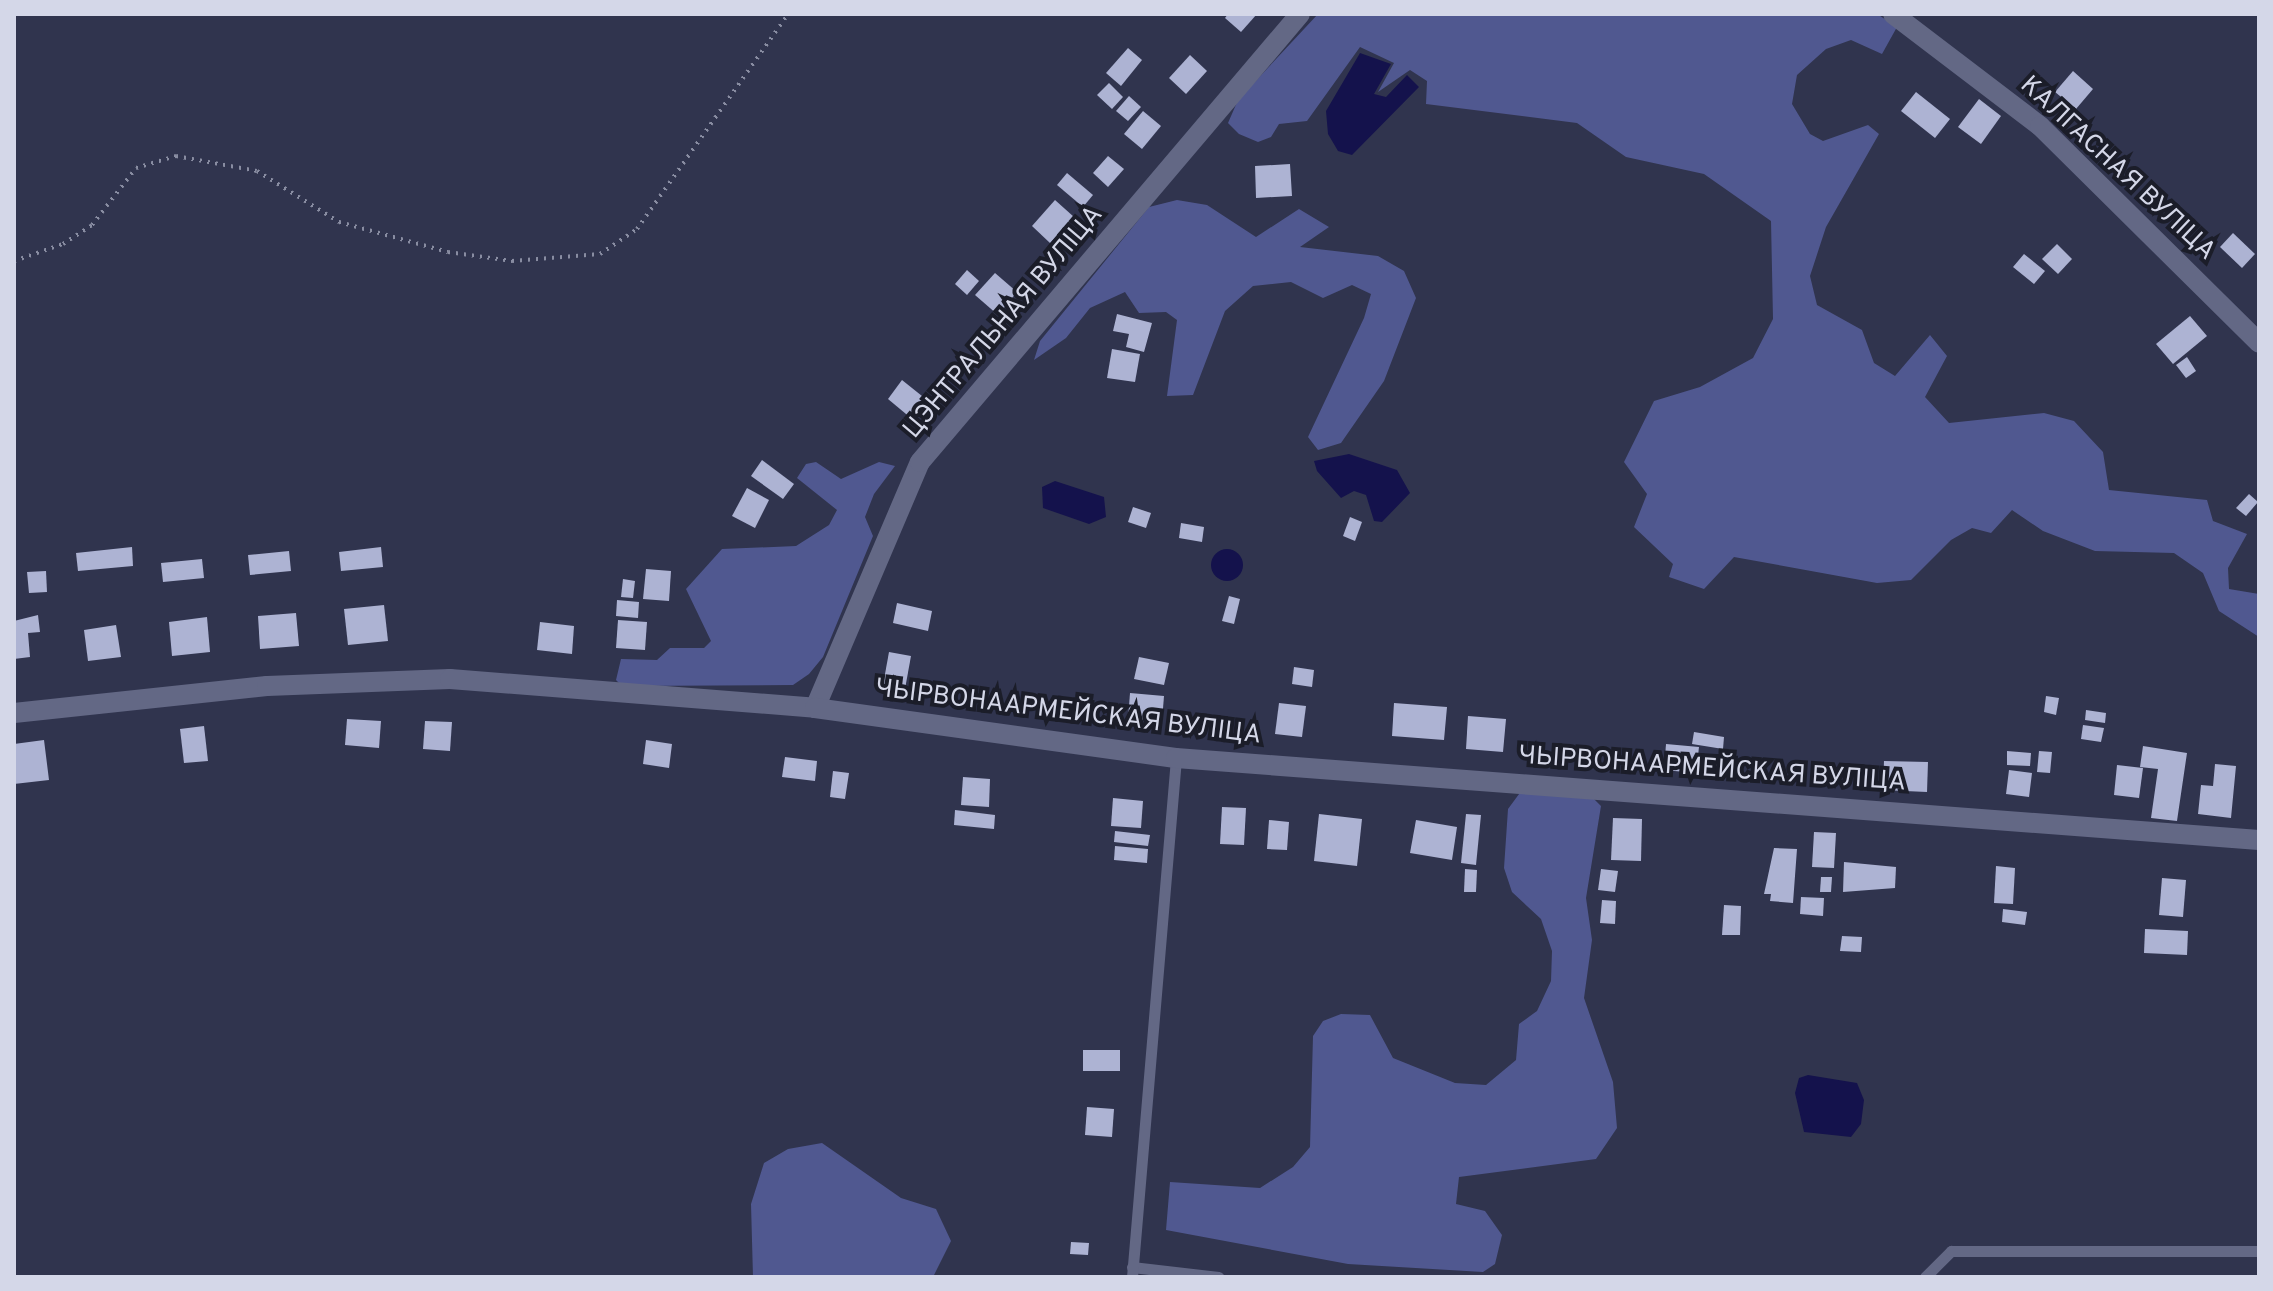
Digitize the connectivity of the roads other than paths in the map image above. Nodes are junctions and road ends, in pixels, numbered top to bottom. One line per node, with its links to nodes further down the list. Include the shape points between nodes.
1 (1300, 14): 4 (street, ЦЭНТРАЛЬНАЯ ВУЛІЦА, via 920,462)
2 (1893, 14): 3 (street, КАЛГАСНАЯ ВУЛІЦА, via 2040,126 2166,244)
3 (2259, 343)
4 (815, 708): 5 (street, ЧЫРВОНААРМЕЙСКАЯ ВУЛІЦА, via 450,679 267,686); 6 (street, ЧЫРВОНААРМЕЙСКАЯ ВУЛІЦА)
5 (14, 713)
6 (1176, 758): 7 (street, ЧЫРВОНААРМЕЙСКАЯ ВУЛІЦА); 9 (lane)
7 (2259, 840)
8 (2259, 1251): 11 (lane, via 1951,1251)
9 (1132, 1272): 10 (lane)
10 (1218, 1277)
11 (1925, 1277)

